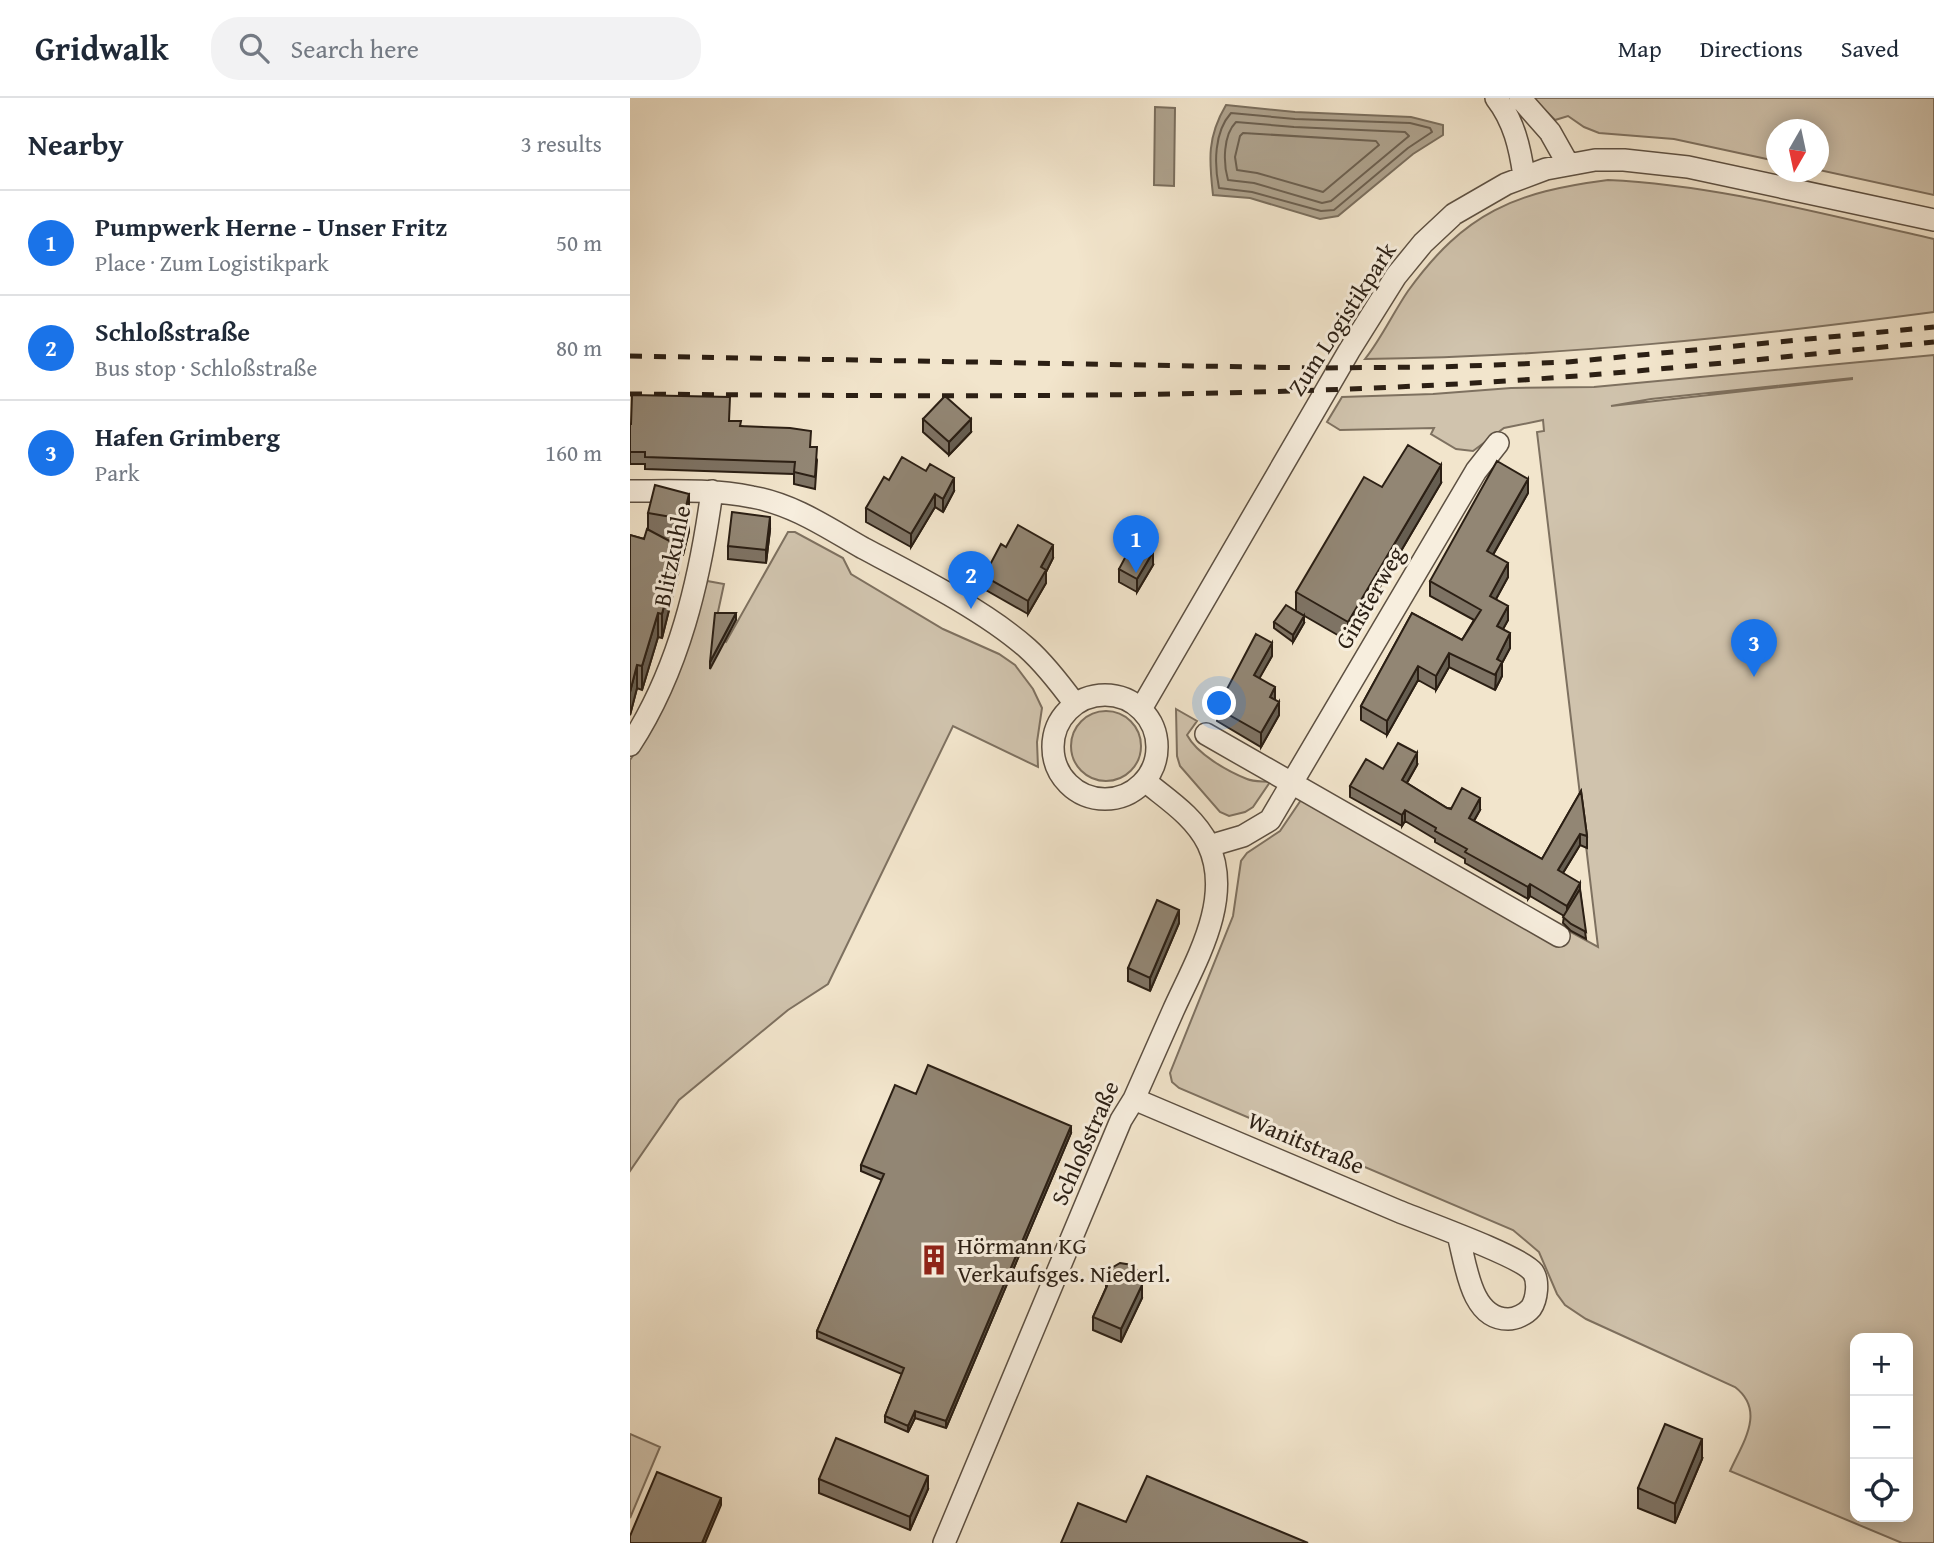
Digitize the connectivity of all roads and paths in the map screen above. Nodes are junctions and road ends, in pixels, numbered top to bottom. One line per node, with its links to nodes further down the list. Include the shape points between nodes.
1 (1496, 98): 4 (street, via 1513,126)
2 (1520, 98): 3 (street, via 1550,132)
3 (1568, 164): 4 (street, Zum Logistikpark); 5 (street, Zum Logistikpark, via 1623,160 1688,167)
4 (1524, 176): 10 (street, Zum Logistikpark, via 1454,214 1396,276)
5 (1934, 220)
6 (1497, 443): 14 (street, Ginsterweg, via 1476,471)
7 (630, 491): 8 (street)
8 (712, 491): 9 (street, via 795,510 971,609 1027,648); 12 (street, Blitzkuhle, via 688,614 662,686)
9 (1075, 704): 10 (street, via 1101,695 1115,696); 13 (street, via 1065,713 1054,738 1062,777 1082,794 1109,799)
10 (1141, 709): 13 (street, via 1157,744)
11 (1206, 734): 14 (street)
12 (630, 745)
13 (1144, 781): 15 (street, Schloßstraße, via 1182,810)
14 (1292, 783): 15 (street, Ginsterweg, via 1270,820 1244,836); 16 (street)
15 (1209, 846): 17 (street, Schloßstraße, via 1216,877 1214,909 1205,940)
16 (1559, 936)
17 (1134, 1099): 18 (street, Wanitstraße); 19 (street, Schloßstraße, via 1121,1120)
18 (1458, 1235)
19 (944, 1543)

